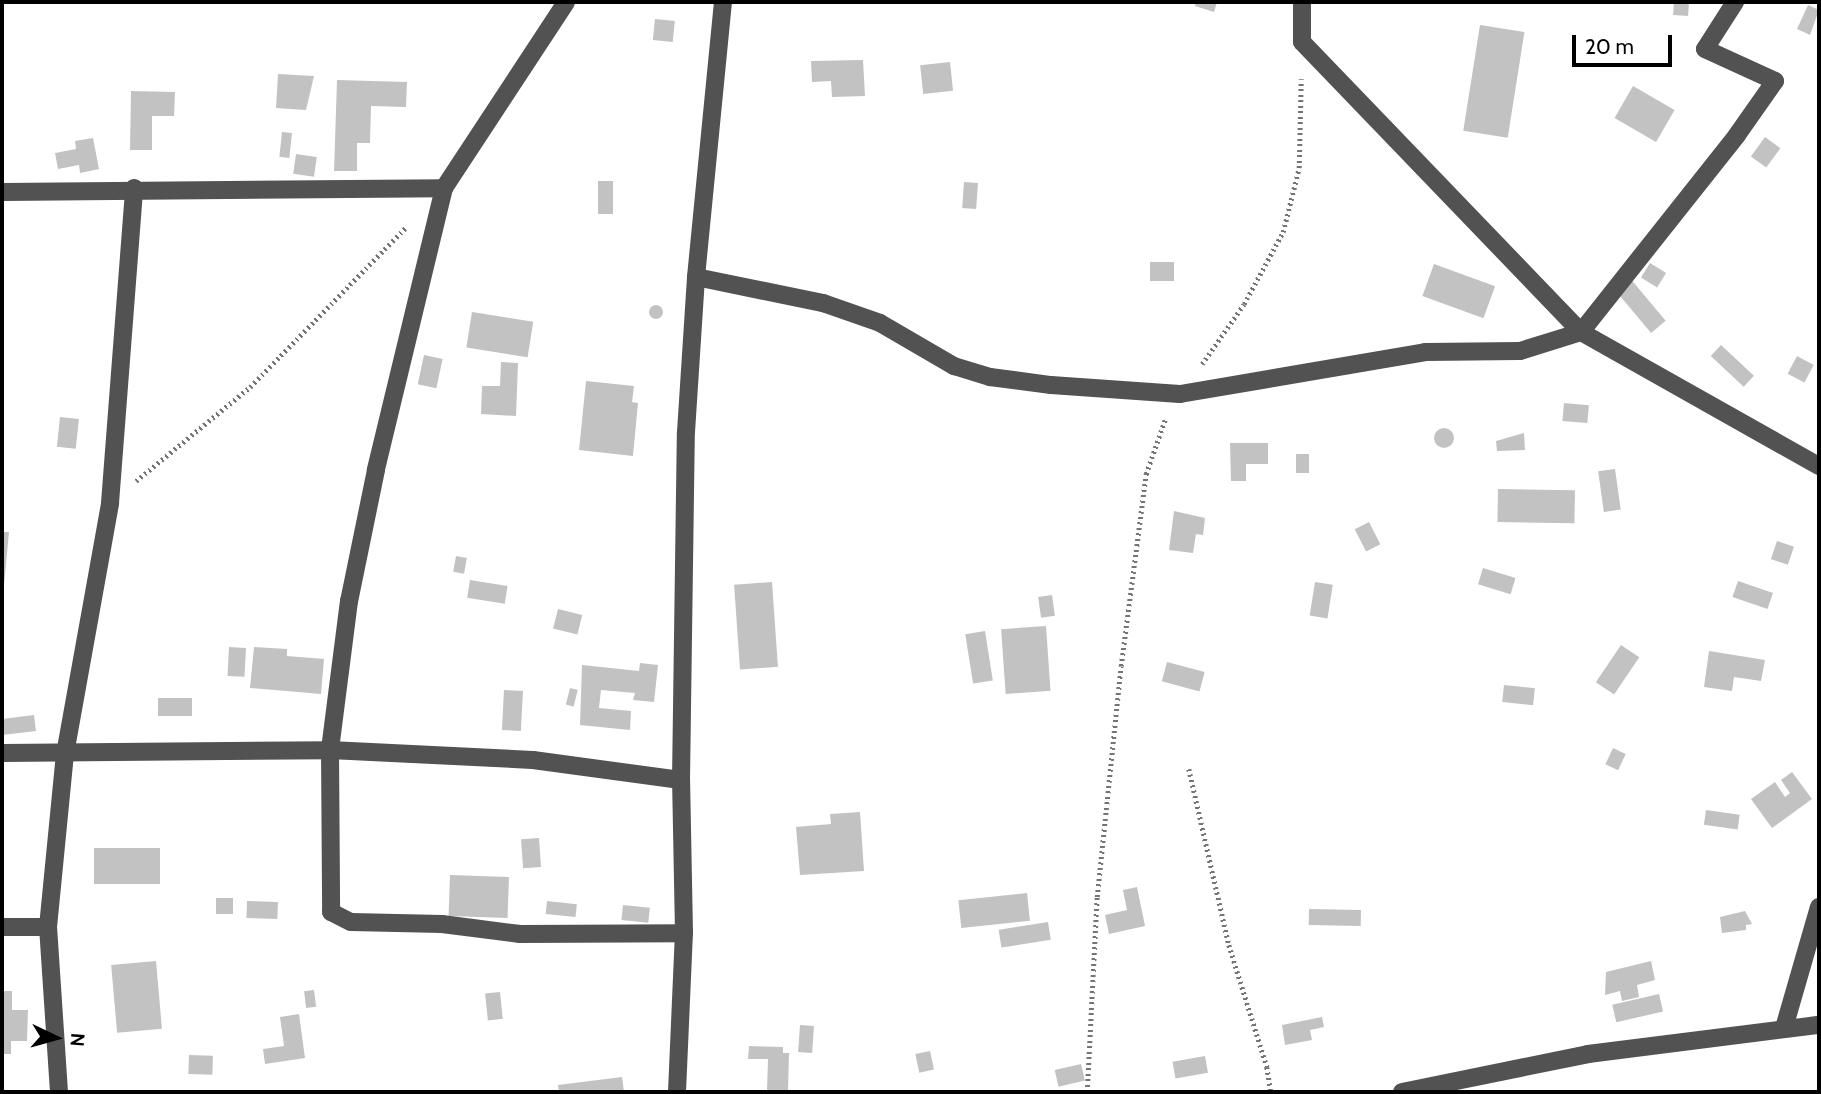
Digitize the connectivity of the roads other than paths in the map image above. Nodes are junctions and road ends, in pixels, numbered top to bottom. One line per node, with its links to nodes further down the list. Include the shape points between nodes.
1 (566, 2): 6 (street)
2 (723, 2): 8 (street)
3 (1302, 2): 9 (street, via 1302,43)
4 (1735, 2): 9 (street, via 1705,49 1774,81 1737,135)
5 (134, 188): 6 (street); 7 (street); 13 (street, via 110,503)
6 (444, 188): 11 (street, via 349,601)
7 (2, 192)
8 (696, 277): 9 (street, via 823,303 880,323 954,366 990,377 1180,394 1424,352 1520,351); 14 (street, via 686,432)
9 (1581, 332): 10 (street)
10 (1819, 466)
11 (330, 750): 13 (street); 14 (street, via 533,760); 18 (street, via 329,902 336,917 351,922 442,924 520,934)
12 (2, 753): 13 (street)
13 (65, 754): 17 (street)
14 (681, 780): 18 (street)
15 (1819, 907): 20 (street)
16 (2, 927): 17 (street)
17 (48, 927): 21 (street)
18 (684, 933): 22 (street)
19 (1819, 1025): 20 (street)
20 (1784, 1028): 23 (street, via 1588,1054)
21 (59, 1092)
22 (677, 1092)
23 (1402, 1092)

